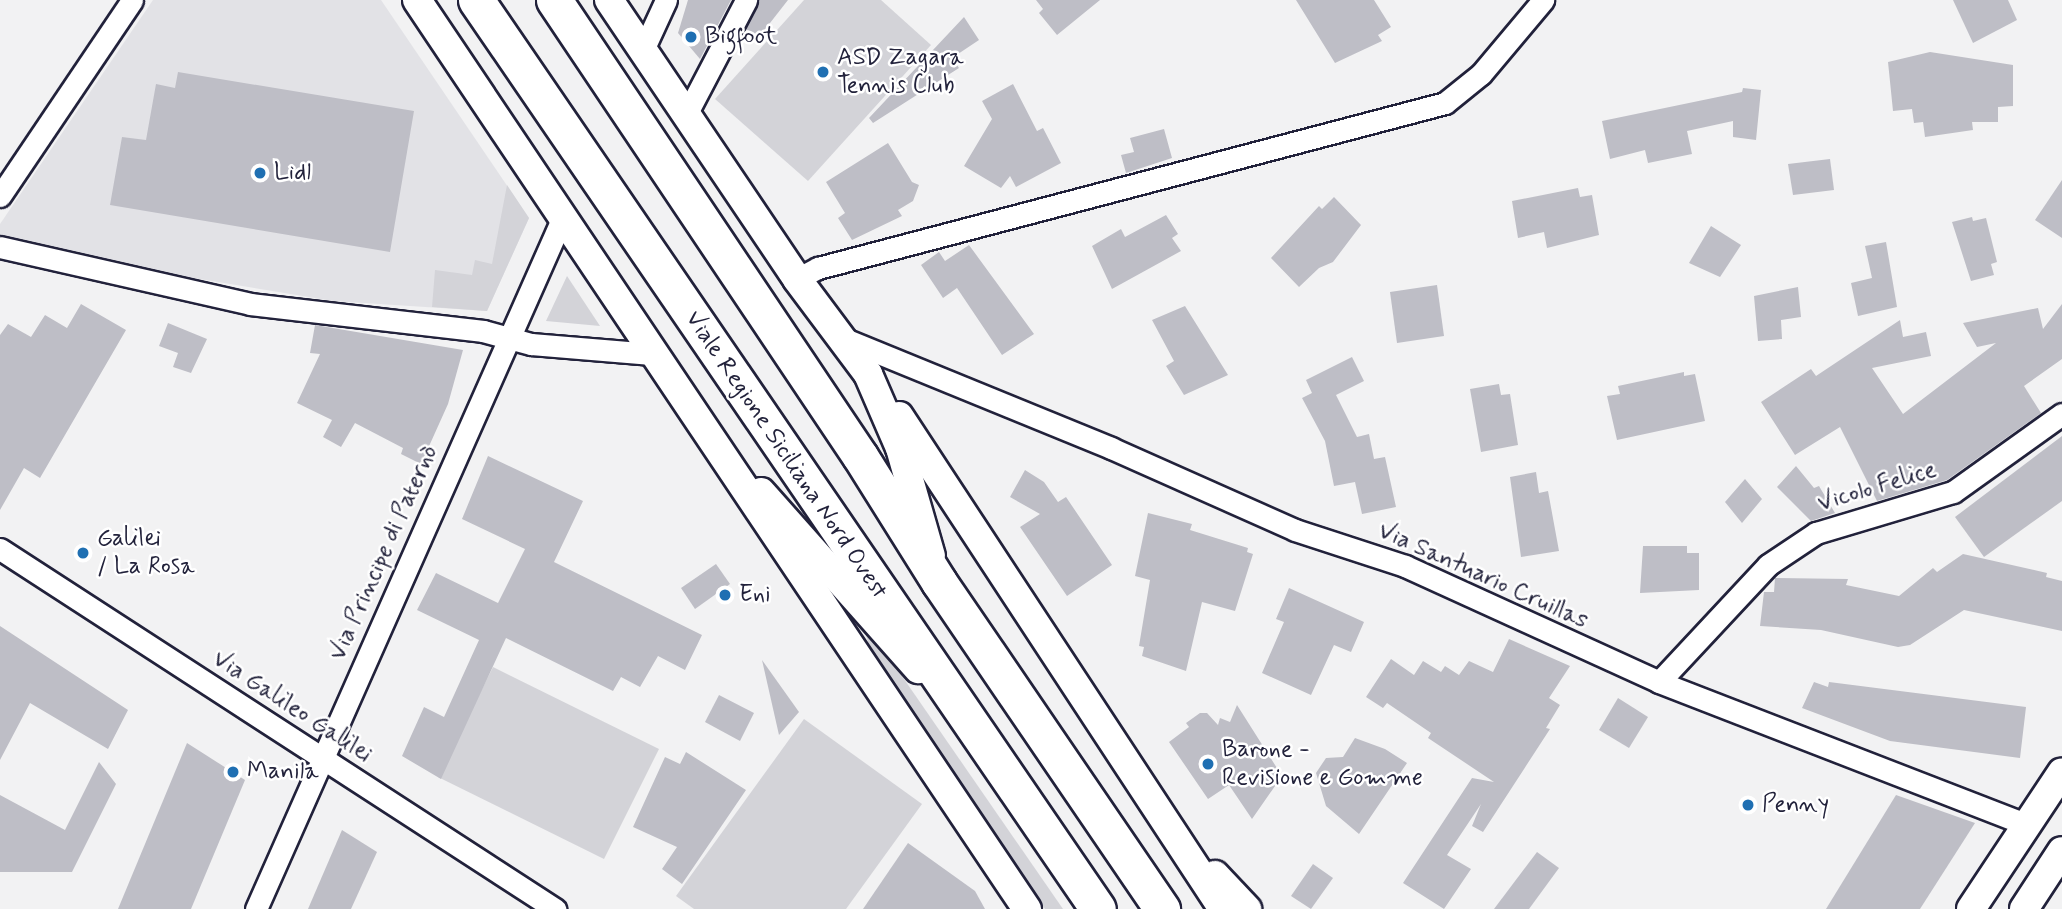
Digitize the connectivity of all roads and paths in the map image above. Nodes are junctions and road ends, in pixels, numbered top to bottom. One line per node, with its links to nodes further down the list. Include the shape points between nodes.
1 (132, 0): 11 (street)
2 (417, 0): 12 (street)
3 (476, 0): 24 (main road, Viale Regione Siciliana Nord Ovest)
4 (554, 0): 22 (main road, via 860,456)
5 (609, 0): 9 (street)
6 (666, 0): 9 (street)
7 (746, 0): 10 (street)
8 (1543, 0): 14 (street, via 1481,74 1445,103 818,268)
9 (643, 50): 10 (street)
10 (686, 115): 14 (street)
11 (0, 196)
12 (562, 219): 16 (street, Via Principe di Paternò); 17 (street)
13 (0, 247): 16 (street, via 250,304 483,331)
14 (797, 279): 15 (street)
15 (842, 338): 18 (street); 23 (street, Via Santuario Cruillas, via 1111,448 1294,530 1405,566)
16 (508, 340): 17 (street); 26 (street, Via Principe di Paternò)
17 (652, 354): 19 (street)
18 (868, 374): 22 (street, via 900,448); 29 (street, via 965,512 1014,594)
19 (687, 409): 24 (street); 25 (street)
20 (2062, 414): 23 (street, Vicolo Felice, via 1953,492 1816,533 1768,565)
21 (2, 556): 26 (street, Via Galileo Galilei)
22 (939, 582): 36 (main road)
23 (1659, 682): 28 (street, Via Santuario Cruillas)
24 (987, 747): 35 (main road, Viale Regione Siciliana Nord Ovest)
25 (923, 755): 33 (street); 34 (street)
26 (321, 757): 31 (street, Via Principe di Paternò); 32 (street, Via Galileo Galilei)
27 (2062, 772): 28 (street)
28 (2027, 825): 39 (street)
29 (1175, 832): 37 (street); 38 (street)
30 (2062, 851): 40 (street)
31 (256, 909)
32 (555, 909)
33 (1013, 909)
34 (1027, 909)
35 (1098, 909)
36 (1162, 909)
37 (1223, 909)
38 (1247, 909)
39 (1971, 909)
40 (2024, 909)

